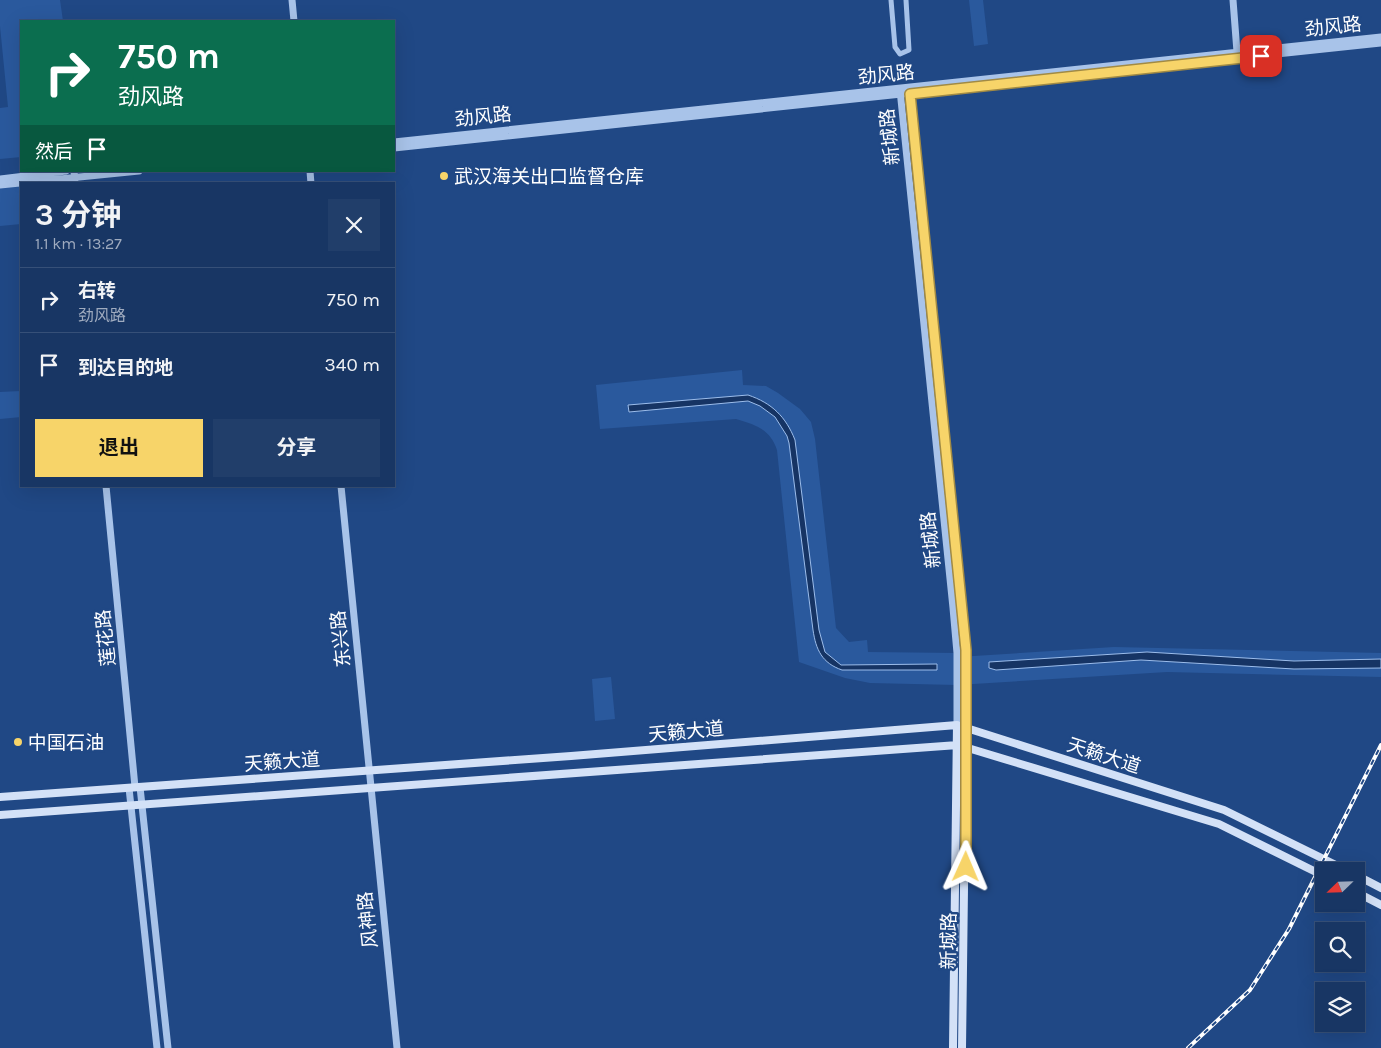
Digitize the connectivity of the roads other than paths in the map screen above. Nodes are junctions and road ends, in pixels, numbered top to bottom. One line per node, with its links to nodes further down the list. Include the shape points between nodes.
1 (292, 0): 5 (street)
2 (891, 0): 3 (street, via 895,47 900,54 909,50)
3 (906, 0)
4 (1233, 0): 8 (street)
5 (294, 20)
6 (1381, 37): 8 (street, 劲风路)
7 (1381, 43): 9 (street, 劲风路)
8 (1238, 52): 9 (street, 劲风路)
9 (909, 91): 10 (street, 劲风路); 23 (street, 新城路, via 966,650)
10 (900, 92): 11 (street, 劲风路); 12 (street, 劲风路); 22 (street, 新城路, via 954,608)
11 (395, 142)
12 (395, 148)
13 (58, 172): 16 (street)
14 (128, 172): 15 (street)
15 (75, 177): 17 (street)
16 (0, 179)
17 (28, 182)
18 (20, 183): 19 (street)
19 (0, 185)
20 (106, 487): 27 (street, 莲花路)
21 (341, 487): 26 (street, 东兴路)
22 (957, 725): 23 (main road, 天籁大道); 24 (main road, 新城路); 26 (main road, 天籁大道)
23 (966, 728): 25 (main road, 新城路); 33 (main road, 天籁大道, via 1224,810)
24 (958, 745): 25 (main road, 天籁大道); 28 (main road, 天籁大道); 42 (main road, 新城路)
25 (967, 748): 34 (main road, 天籁大道, via 1219,824); 43 (main road, 新城路)
26 (370, 771): 27 (main road, 天籁大道); 28 (street, 东兴路)
27 (135, 788): 29 (main road, 天籁大道); 30 (street, 莲花路); 31 (street, 莲花路)
28 (370, 789): 30 (main road, 天籁大道); 41 (street, 风神路)
29 (0, 797)
30 (142, 804): 31 (main road, 天籁大道); 40 (street, 莲花路)
31 (131, 805): 32 (main road, 天籁大道); 39 (street, 莲花路)
32 (0, 815)
33 (1330, 862)
34 (1315, 872)
35 (1365, 880): 36 (main road)
36 (1381, 888)
37 (1365, 897): 38 (main road)
38 (1381, 905)
39 (157, 1048)
40 (168, 1048)
41 (397, 1048)
42 (952, 1048)
43 (962, 1048)

